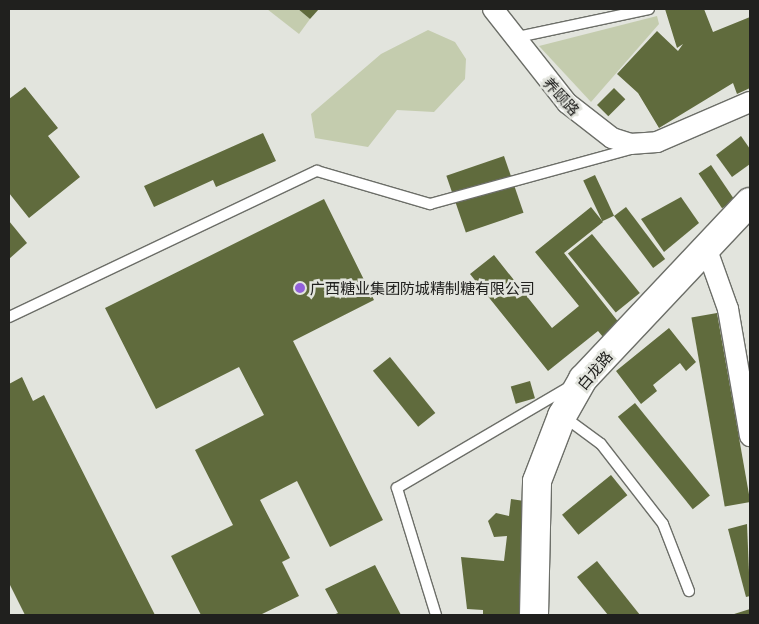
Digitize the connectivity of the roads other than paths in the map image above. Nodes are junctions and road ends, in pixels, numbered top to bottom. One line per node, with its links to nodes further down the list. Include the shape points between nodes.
1 (493, 9): 3 (street, 养颐路)
2 (649, 9): 3 (lane)
3 (512, 39): 5 (street, 养颐路, via 567,103 598,130 630,144)
4 (750, 102): 5 (street, 养颐路)
5 (657, 142): 8 (lane, via 430,204 317,171)
6 (750, 202): 7 (street, 白龙路)
7 (707, 250): 9 (street, 白龙路); 11 (street, via 728,309)
8 (9, 318)
9 (583, 379): 10 (street, 白龙路); 13 (lane, via 397,488)
10 (562, 416): 12 (lane, via 601,444 663,524); 14 (street, 白龙路, via 537,481)
11 (750, 436)
12 (689, 591)
13 (436, 615)
14 (534, 615)

